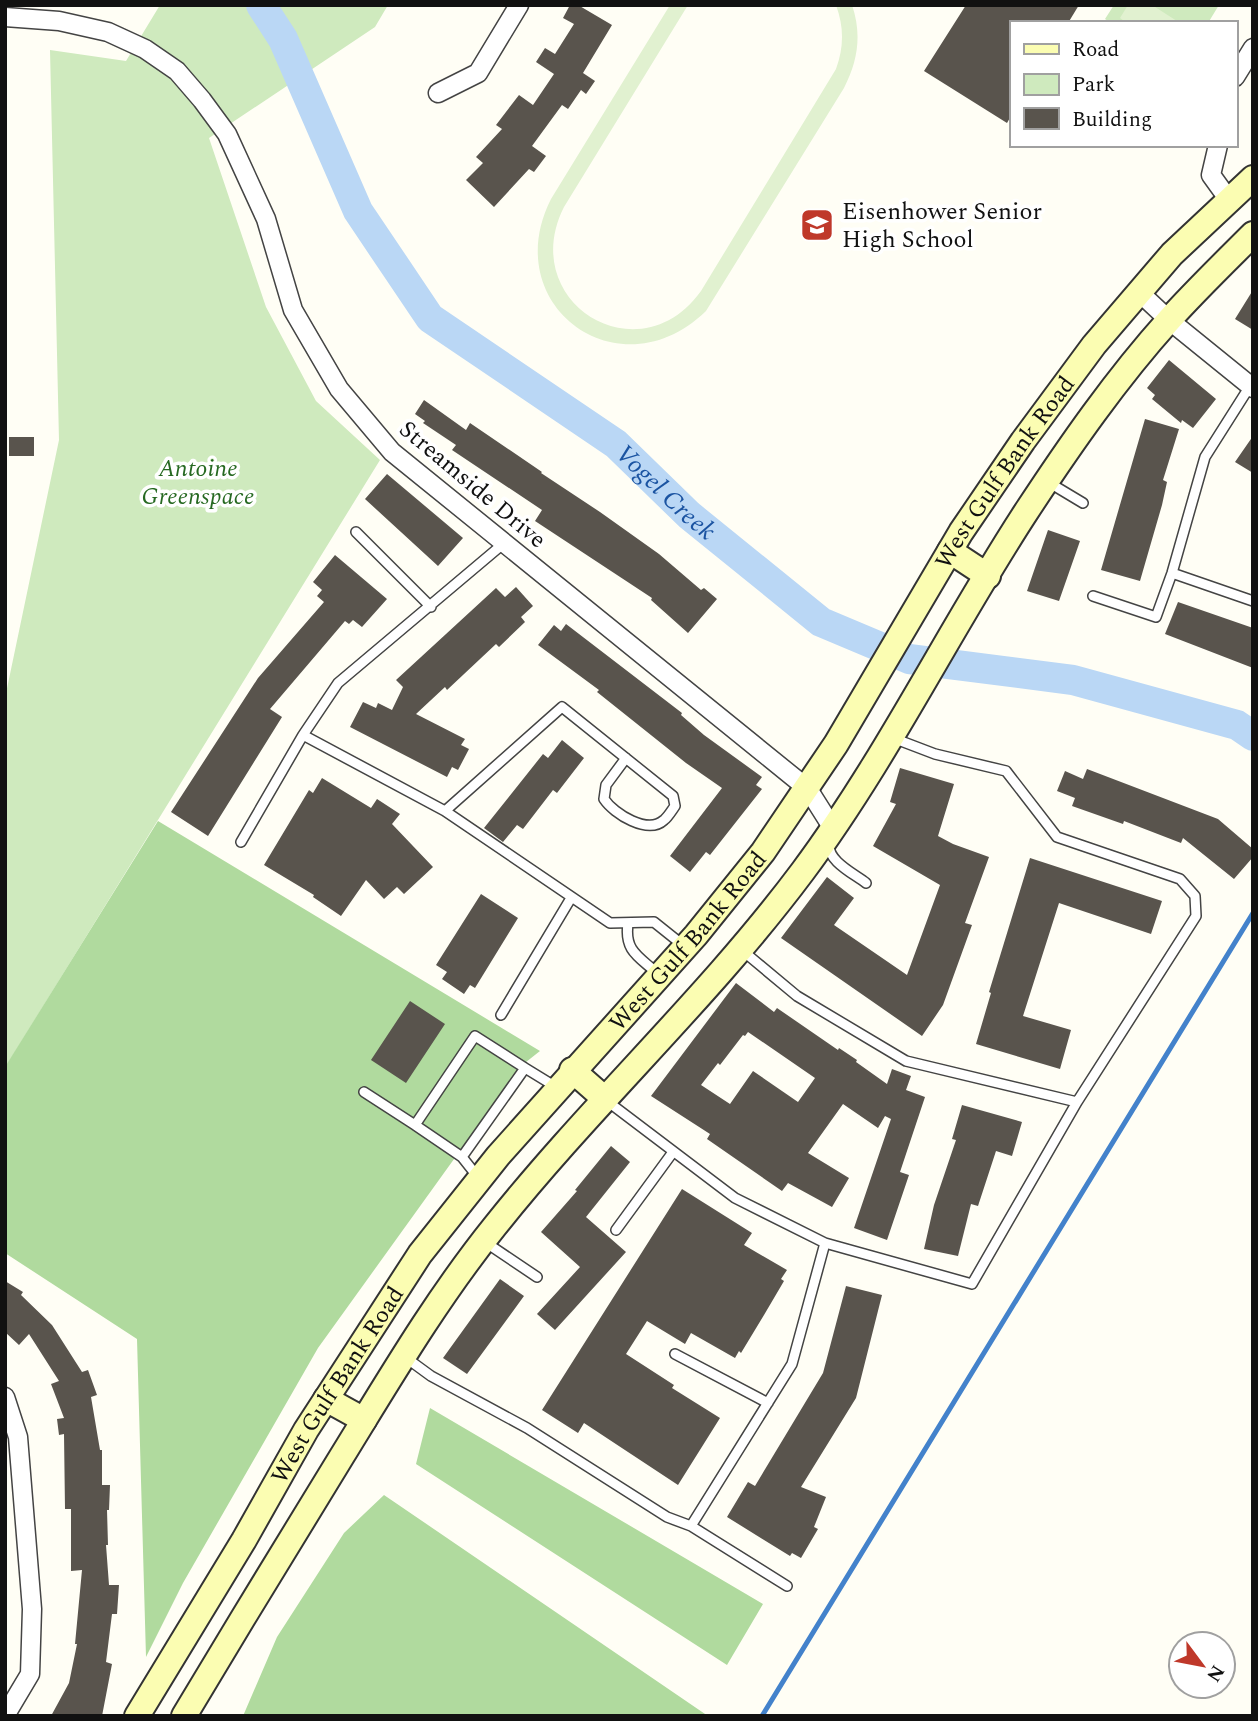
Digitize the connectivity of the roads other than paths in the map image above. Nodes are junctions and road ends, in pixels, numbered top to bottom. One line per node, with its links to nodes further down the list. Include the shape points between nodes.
1 (519, 5): 5 (street, via 478,73)
2 (5, 17): 16 (street, Streamside Drive, via 59,21 108,32 177,71 227,134 266,219 293,310 339,389 392,452)
3 (1253, 48): 4 (street)
4 (1237, 74)
5 (438, 93)
6 (1218, 147): 8 (street, via 1211,175)
7 (1253, 178): 8 (main road, West Gulf Bank Road)
8 (1229, 200): 10 (main road, West Gulf Bank Road)
9 (1253, 234): 11 (main road, West Gulf Bank Road)
10 (1139, 292): 11 (street); 17 (main road, West Gulf Bank Road, via 1023,441)
11 (1169, 320): 12 (street); 13 (main road, West Gulf Bank Road, via 1091,416)
12 (1251, 387): 18 (lane, via 1205,457)
13 (1047, 481): 14 (lane); 19 (main road, West Gulf Bank Road)
14 (1083, 503)
15 (356, 532): 22 (lane)
16 (503, 544): 22 (lane); 26 (street, Streamside Drive)
17 (950, 551): 19 (main road); 26 (main road, West Gulf Bank Road)
18 (1172, 573): 20 (lane, via 1156,617); 21 (lane)
19 (988, 576): 24 (main road, West Gulf Bank Road)
20 (1093, 596)
21 (1253, 601)
22 (431, 607): 23 (lane, via 338,682)
23 (303, 735): 27 (lane); 29 (lane)
24 (892, 738): 28 (main road, West Gulf Bank Road); 41 (lane, via 1006,771 1057,837 1180,879 1195,896 1196,916)
25 (626, 758): 25 (lane, via 673,796 675,806 663,822 634,822 604,799 606,785); 27 (lane, via 562,707)
26 (808, 789): 28 (street, Streamside Drive); 33 (main road, West Gulf Bank Road)
27 (446, 811): 31 (lane)
28 (832, 827): 30 (lane, via 831,857); 34 (main road, West Gulf Bank Road)
29 (242, 842)
30 (866, 883)
31 (571, 898): 32 (lane, via 610,923); 36 (lane)
32 (628, 924): 33 (lane, via 654,922); 35 (lane, via 629,947)
33 (684, 947): 35 (main road, West Gulf Bank Road)
34 (741, 949): 40 (main road, West Gulf Bank Road); 41 (lane, via 797,996 906,1061)
35 (659, 975): 38 (main road, West Gulf Bank Road)
36 (501, 1015)
37 (525, 1068): 38 (lane); 42 (lane, via 475,1036); 44 (lane)
38 (565, 1079): 40 (main road); 45 (main road, West Gulf Bank Road)
39 (364, 1092): 42 (lane)
40 (605, 1099): 43 (lane); 47 (main road, West Gulf Bank Road)
41 (1077, 1102): 48 (lane, via 972,1284)
42 (415, 1125): 44 (lane)
43 (673, 1152): 46 (lane); 48 (lane, via 735,1198)
44 (461, 1157): 45 (lane)
45 (480, 1179): 53 (main road, West Gulf Bank Road, via 420,1254)
46 (616, 1230)
47 (484, 1241): 49 (lane); 51 (main road, West Gulf Bank Road)
48 (825, 1243): 54 (lane, via 792,1364)
49 (537, 1277)
50 (675, 1354): 54 (lane)
51 (404, 1356): 55 (main road, West Gulf Bank Road); 56 (lane, via 667,1517)
52 (5, 1397): 58 (street, via 18,1437 32,1609 30,1674)
53 (326, 1399): 55 (main road); 59 (main road, West Gulf Bank Road)
54 (768, 1403): 56 (lane)
55 (364, 1420): 60 (main road, West Gulf Bank Road)
56 (691, 1526): 57 (lane)
57 (787, 1586)
58 (5, 1716)
59 (137, 1716)
60 (184, 1716)

